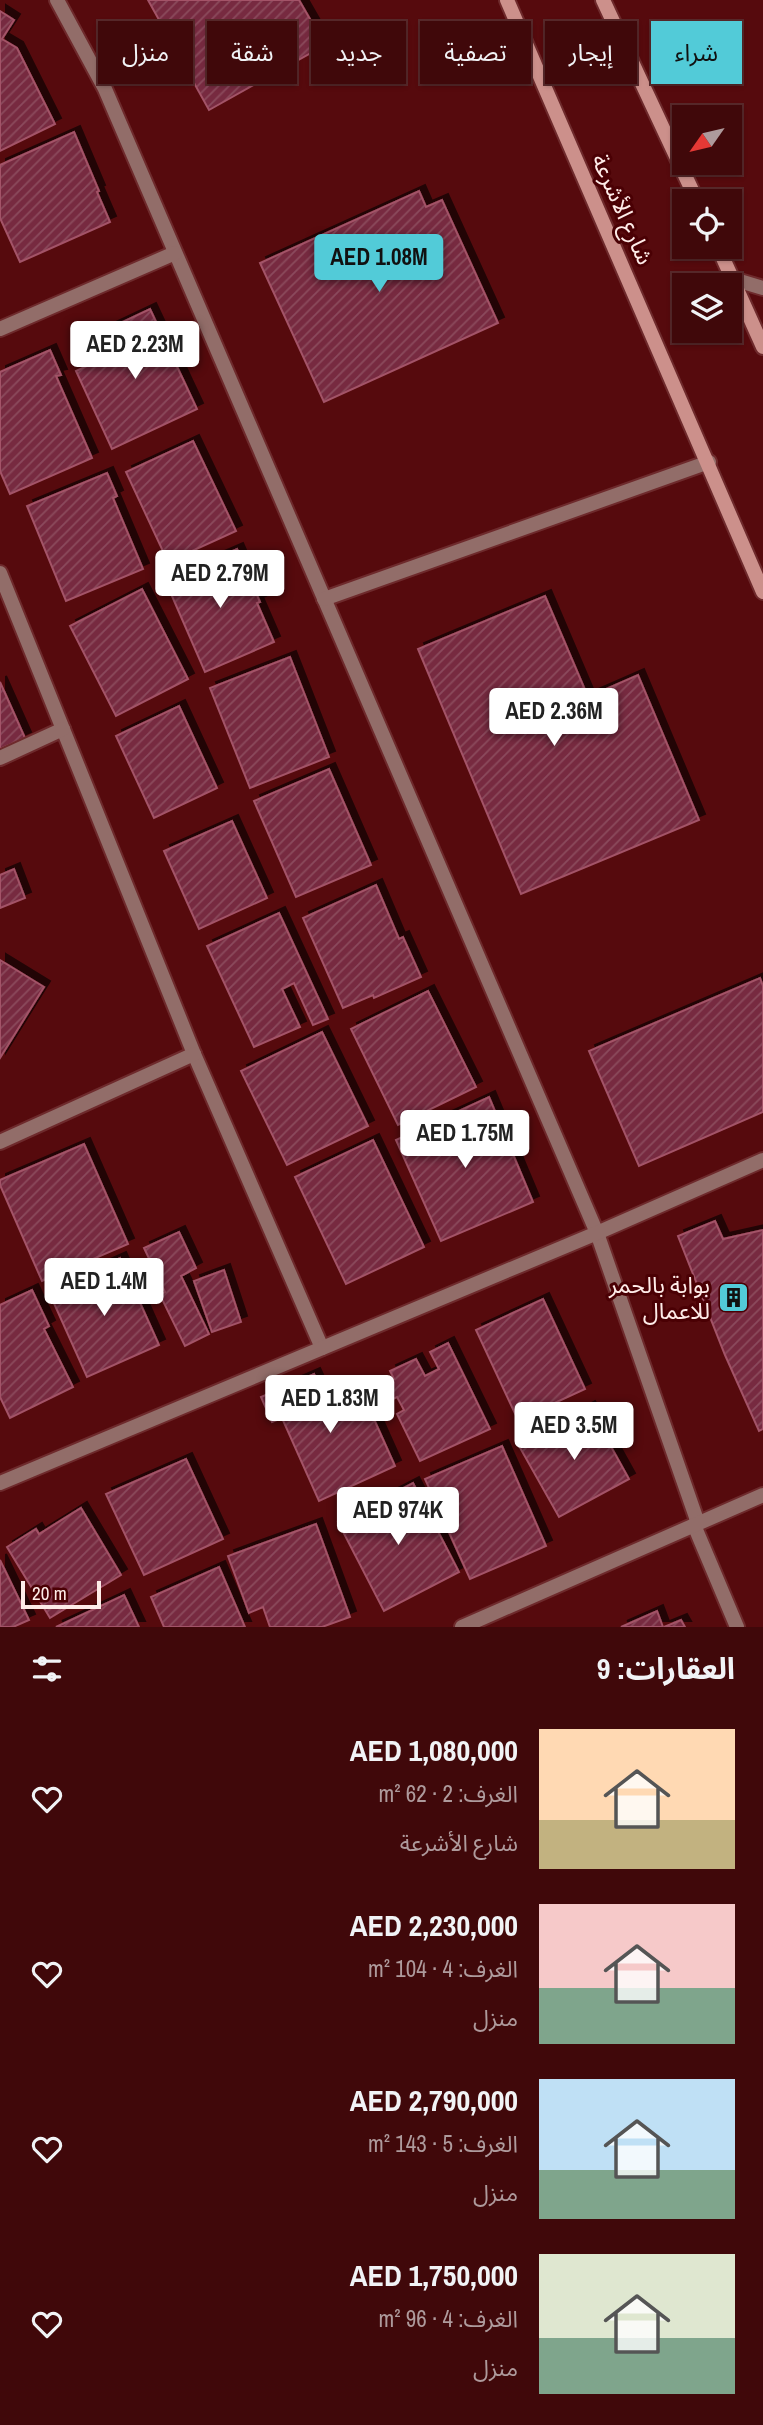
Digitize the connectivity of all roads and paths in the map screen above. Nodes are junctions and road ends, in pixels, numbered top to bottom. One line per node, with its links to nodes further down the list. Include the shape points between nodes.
1 (57, 0): 5 (street, via 105,89)
2 (507, 0): 11 (street, شارع الأشرعة)
3 (603, 0): 4 (street)
4 (690, 189)
5 (175, 253): 9 (street); 14 (street)
6 (742, 282): 7 (street)
7 (763, 288)
8 (742, 299): 10 (street)
9 (0, 330)
10 (763, 347)
11 (709, 462): 13 (street, شارع الأشرعة); 14 (street)
12 (0, 573): 15 (street)
13 (763, 592)
14 (324, 599): 20 (street)
15 (63, 729): 16 (street); 17 (street)
16 (0, 758)
17 (194, 1054): 18 (street); 21 (street)
18 (0, 1142)
19 (763, 1160): 20 (street)
20 (597, 1233): 21 (street); 24 (street)
21 (322, 1348): 22 (street)
22 (0, 1483)
23 (763, 1495): 24 (street)
24 (696, 1524): 25 (street); 26 (street)
25 (462, 1627)
26 (737, 1627)

